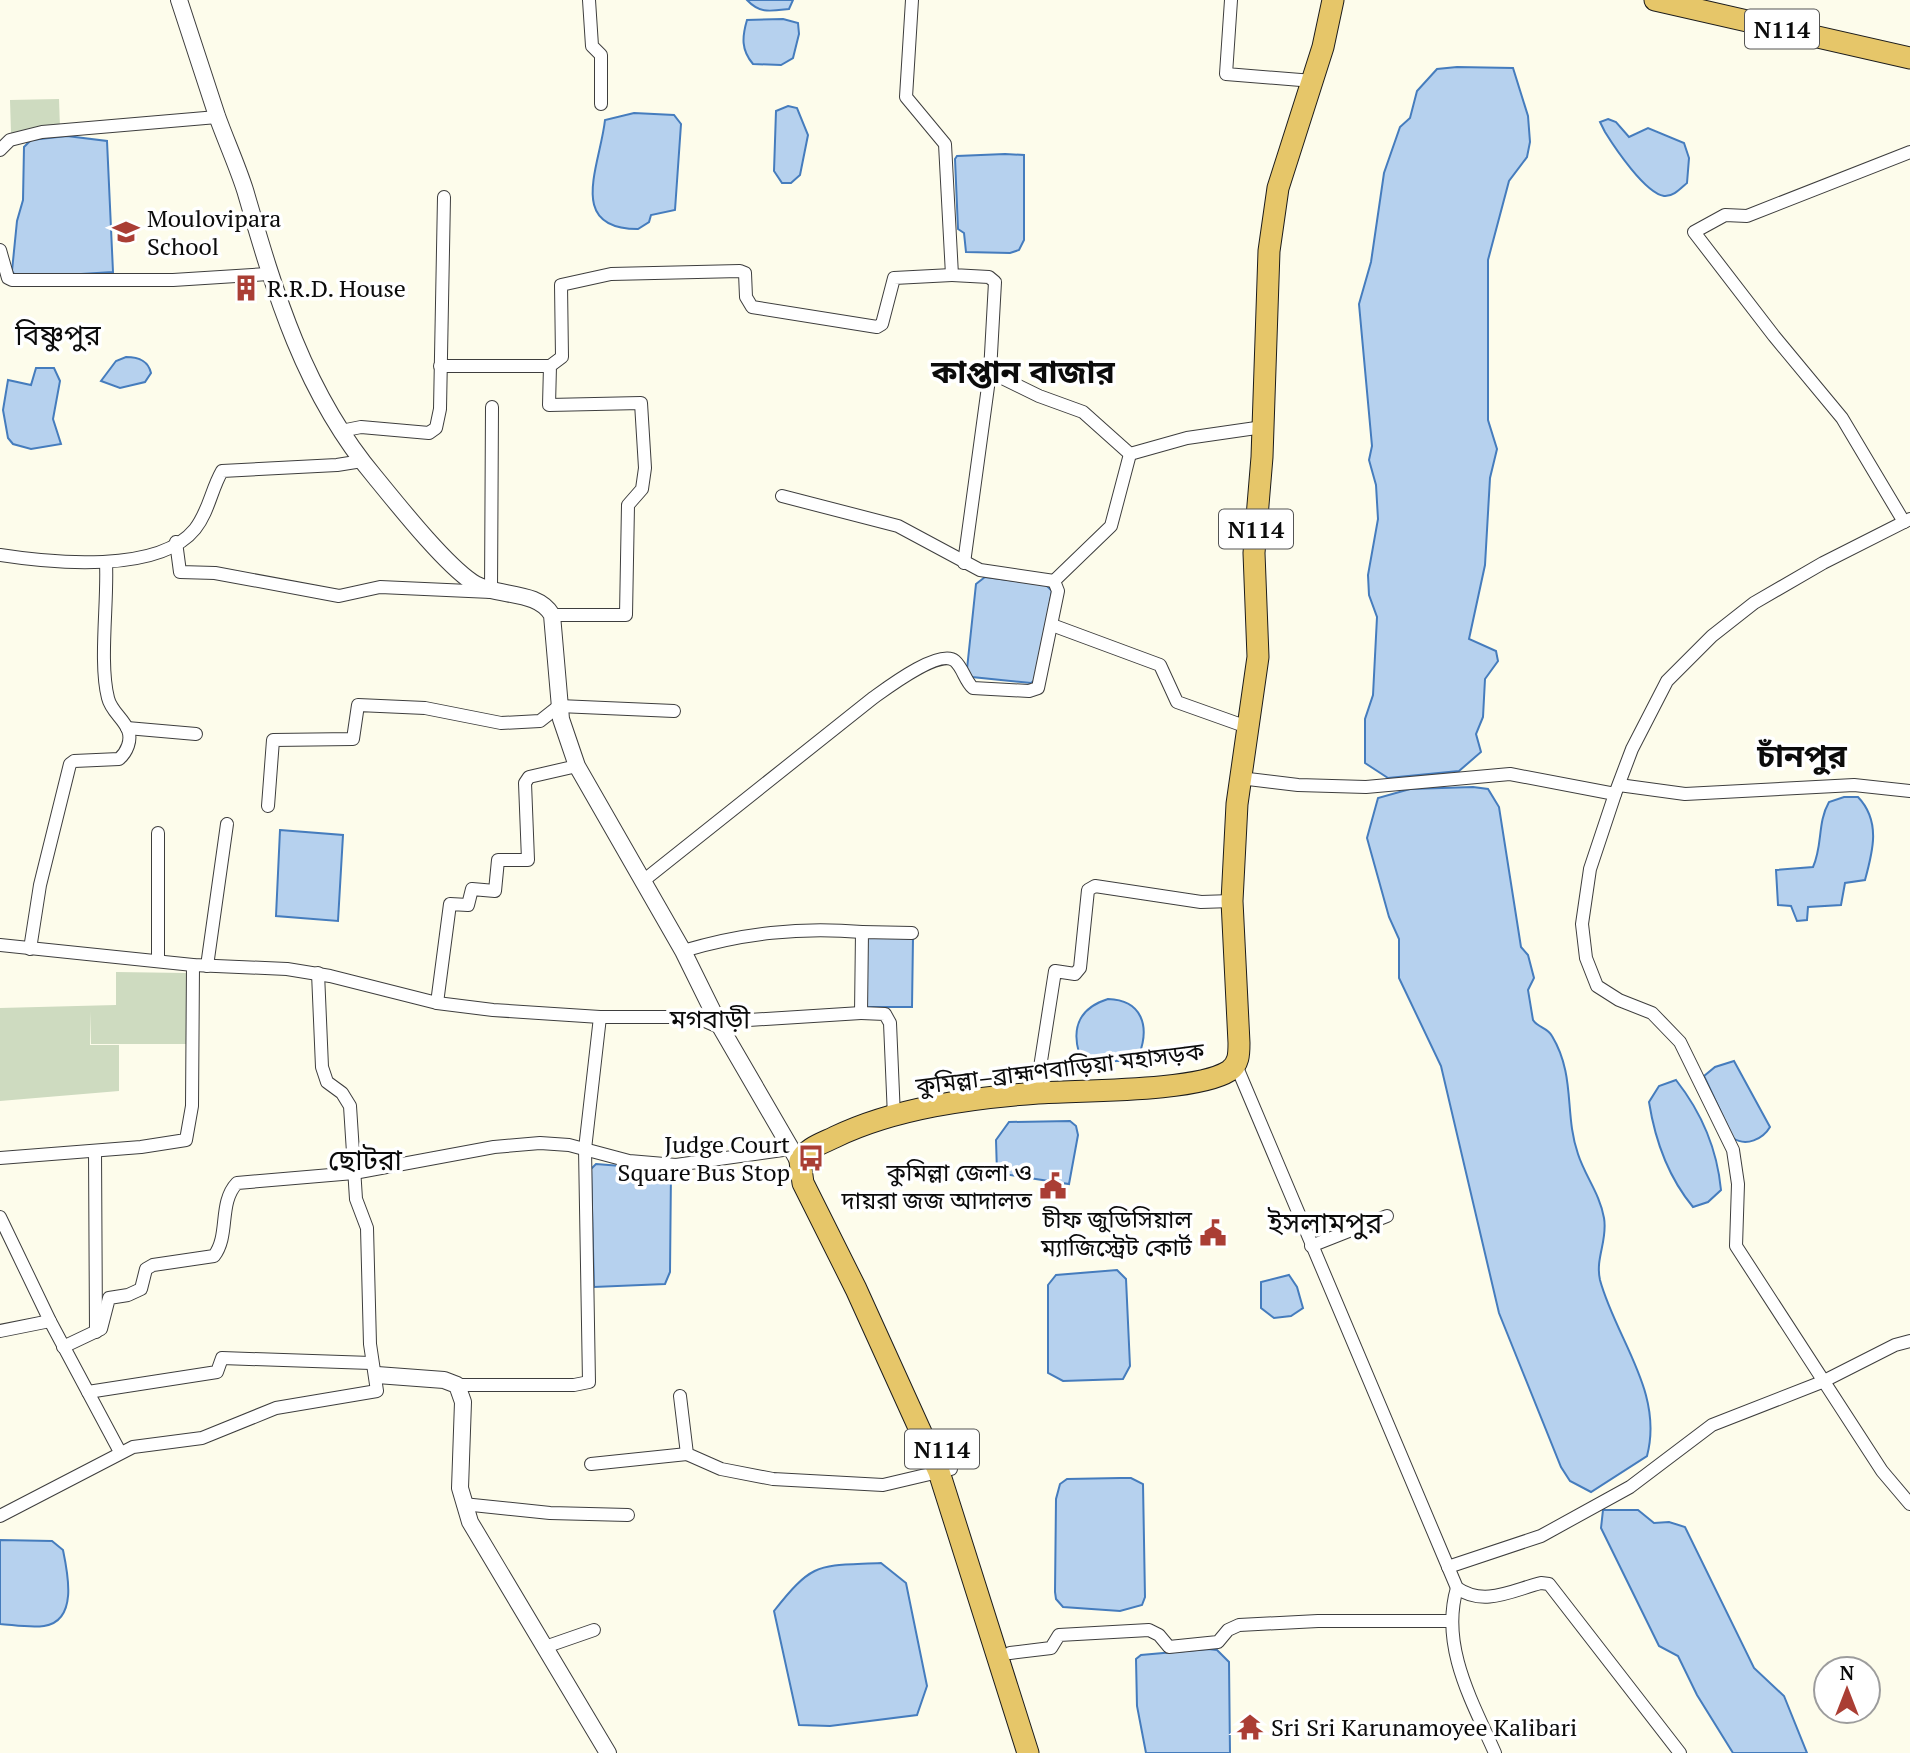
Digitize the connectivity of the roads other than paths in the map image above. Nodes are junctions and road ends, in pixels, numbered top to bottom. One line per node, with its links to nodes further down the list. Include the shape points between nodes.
1 (179, 0): 10 (street)
2 (589, 0): 9 (street, via 592,46 601,55)
3 (912, 0): 16 (street, via 905,93 945,144)
4 (1231, 0): 8 (street, via 1226,74)
5 (1333, 0): 8 (highway, কুমিল্লা–ব্রাহ্মণবাড়িয়া মহাসড়ক / N114)
6 (1655, 0): 7 (highway, N114)
7 (1910, 58)
8 (1313, 81): 21 (highway, কুমিল্লা–ব্রাহ্মণবাড়িয়া মহাসড়ক / N114, via 1278,188 1271,238)
9 (601, 104)
10 (218, 117): 11 (street, via 42,132 10,140); 15 (street)
11 (0, 150)
12 (1910, 152): 26 (street, via 1747,216 1725,215 1694,232 1842,418)
13 (444, 197): 17 (street)
14 (0, 250): 15 (street, via 12,280 173,280)
15 (268, 274): 22 (street, via 307,372)
16 (952, 275): 18 (street, via 894,278 883,324 877,327 752,307 746,297 745,274 740,271 611,274 561,285 562,358); 19 (street, via 989,276 995,282)
17 (440, 366): 18 (street); 22 (street, via 440,409 433,432 360,427)
18 (550, 366): 33 (street, via 549,405 641,402 645,468 642,489 628,505 626,615)
19 (990, 372): 23 (street, via 1083,412); 30 (street)
20 (492, 407): 32 (street)
21 (1263, 427): 23 (street, via 1187,438); 38 (highway, কুমিল্লা–ব্রাহ্মণবাড়িয়া মহাসড়ক / N114, via 1254,554 1258,657)
22 (341, 431): 24 (street)
23 (1130, 454): 31 (street, via 1111,526)
24 (362, 461): 27 (street, via 222,471 203,517 193,532); 32 (street, via 454,566)
25 (782, 496): 30 (street, via 898,526)
26 (1907, 520): 42 (street, via 1772,592 1712,636 1667,681)
27 (176, 542): 29 (street, via 144,558); 32 (street, via 180,572 215,573 287,589 339,597 380,587)
28 (0, 555): 29 (street)
29 (106, 563): 37 (street, via 106,688 112,709)
30 (964, 563): 31 (street, via 980,570)
31 (1054, 581): 34 (street, via 1058,591)
32 (491, 592): 33 (street, via 541,601)
33 (552, 615): 35 (street)
34 (1052, 625): 38 (street, via 1160,665 1177,702); 47 (street, via 1038,688 973,688 954,660 936,660 873,698)
35 (559, 706): 36 (street); 40 (street); 44 (street, via 540,721 501,723 425,708 358,705 353,739 273,740)
36 (674, 711)
37 (127, 728): 39 (street); 52 (street, via 128,744 119,759 70,764 40,885)
38 (1250, 728): 41 (highway, কুমিল্লা–ব্রাহ্মণবাড়িয়া মহাসড়ক / N114)
39 (196, 734)
40 (578, 766): 47 (street); 59 (street, via 529,777 525,783 528,860 498,860 495,891 472,889 468,905 450,904)
41 (1240, 778): 42 (street, via 1366,788 1510,774); 48 (highway, কুমিল্লা–ব্রাহ্মণবাড়িয়া মহাসড়ক / N114)
42 (1617, 789): 43 (street, via 1685,794 1854,785); 82 (street, via 1583,901 1582,934 1589,970 1597,986 1652,1013 1680,1042 1733,1150 1738,1184 1735,1246)
43 (1910, 791)
44 (268, 806)
45 (227, 824): 56 (street)
46 (158, 834): 54 (street)
47 (643, 881): 53 (street)
48 (1232, 901): 64 (highway, কুমিল্লা–ব্রাহ্মণবাড়িয়া মহাসড়ক / N114, via 1239,1042); 65 (street, via 1200,902 1090,888 1080,968 1075,974 1055,971)
49 (862, 932): 50 (street); 53 (street, via 778,930); 60 (street)
50 (912, 933)
51 (0, 945): 52 (street)
52 (30, 948): 54 (street)
53 (683, 951): 58 (street)
54 (158, 961): 55 (street)
55 (192, 965): 56 (street); 68 (street, via 188,1137 171,1144)
56 (207, 966): 57 (street)
57 (318, 974): 59 (street); 71 (street, via 321,1067 327,1082 342,1093 350,1107)
58 (706, 997): 62 (street); 63 (street)
59 (437, 1003): 61 (street)
60 (861, 1013): 63 (street); 66 (street, via 885,1014 890,1023)
61 (600, 1017): 62 (street); 67 (street)
62 (696, 1017): 63 (street)
63 (720, 1025): 69 (street)
64 (1236, 1065): 65 (highway, কুমিল্লা–ব্রাহ্মণবাড়িয়া মহাসড়ক, via 1196,1082); 75 (street)
65 (1036, 1093): 66 (highway, কুমিল্লা–ব্রাহ্মণবাড়িয়া মহাসড়ক)
66 (894, 1117): 69 (highway, কুমিল্লা–ব্রাহ্মণবাড়িয়া মহাসড়ক)
67 (585, 1149): 69 (street, via 629,1161 676,1165); 71 (street, via 557,1143 494,1147); 83 (street, via 589,1382)
68 (96, 1151): 70 (street); 78 (street)
69 (795, 1156): 89 (highway, N114, via 814,1178)
70 (0, 1158)
71 (354, 1173): 78 (street, via 237,1183 227,1200 220,1247 214,1256 146,1269 141,1289 109,1298 104,1323); 81 (street, via 357,1204 367,1228)
72 (1387, 1216): 75 (street)
73 (0, 1217): 74 (street)
74 (3, 1231): 76 (street)
75 (1311, 1246): 94 (street)
76 (50, 1321): 77 (street); 80 (street)
77 (0, 1331)
78 (96, 1333): 80 (street)
79 (1910, 1341): 82 (street)
80 (63, 1347): 84 (street)
81 (375, 1376): 83 (street, via 444,1380); 84 (street, via 222,1358 217,1372); 86 (street, via 202,1438)
82 (1822, 1382): 91 (street); 94 (street, via 1712,1425 1630,1487 1541,1536)
83 (457, 1385): 90 (street, via 463,1402)
84 (88, 1392): 86 (street)
85 (680, 1396): 87 (street)
86 (120, 1452): 93 (street)
87 (687, 1454): 88 (street); 89 (street, via 721,1469 773,1479 883,1485)
88 (591, 1464)
89 (945, 1470): 99 (highway, N114); 101 (highway, N114)
90 (463, 1504): 92 (street); 98 (street)
91 (1910, 1504)
92 (628, 1515)
93 (0, 1516)
94 (1448, 1567): 95 (street)
95 (1457, 1588): 96 (street); 104 (street, via 1466,1595 1489,1597 1549,1584)
96 (1450, 1621): 99 (street, via 1239,1625 1218,1643 1168,1647 1149,1630 1080,1633 1059,1635 1051,1648); 103 (street, via 1467,1690)
97 (594, 1630): 98 (street)
98 (545, 1647): 100 (street)
99 (1010, 1653): 102 (highway, N114)
100 (608, 1753)
101 (1028, 1753)
102 (1039, 1753)
103 (1495, 1753)
104 (1680, 1753)

